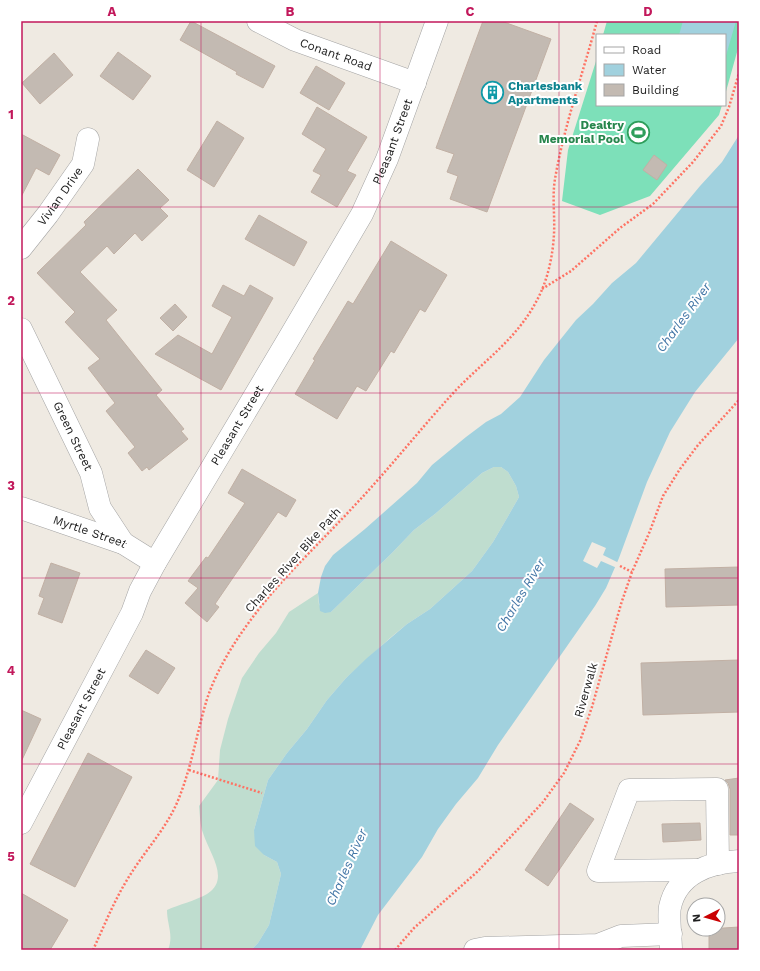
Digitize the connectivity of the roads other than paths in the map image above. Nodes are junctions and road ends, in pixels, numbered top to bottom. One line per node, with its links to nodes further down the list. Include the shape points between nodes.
1 (258, 21): 3 (street, Conant Road, via 295,40)
2 (437, 21): 3 (street, Pleasant Street)
3 (415, 83): 9 (street, Pleasant Street, via 387,159 362,214)
4 (88, 139): 5 (street, Vivian Drive, via 83,164)
5 (21, 248)
6 (21, 329): 8 (street, Green Street, via 91,473 100,508)
7 (21, 508): 8 (street, Myrtle Street)
8 (123, 543): 9 (street, Myrtle Street)
9 (155, 563): 10 (street, Pleasant Street, via 132,613)
10 (21, 823)
11 (729, 862): 12 (street); 12 (street, via 717,788 629,790 598,871)
12 (691, 875): 13 (street, via 675,893 670,907)
13 (671, 942): 14 (street, via 620,936 598,945)
14 (475, 950)

